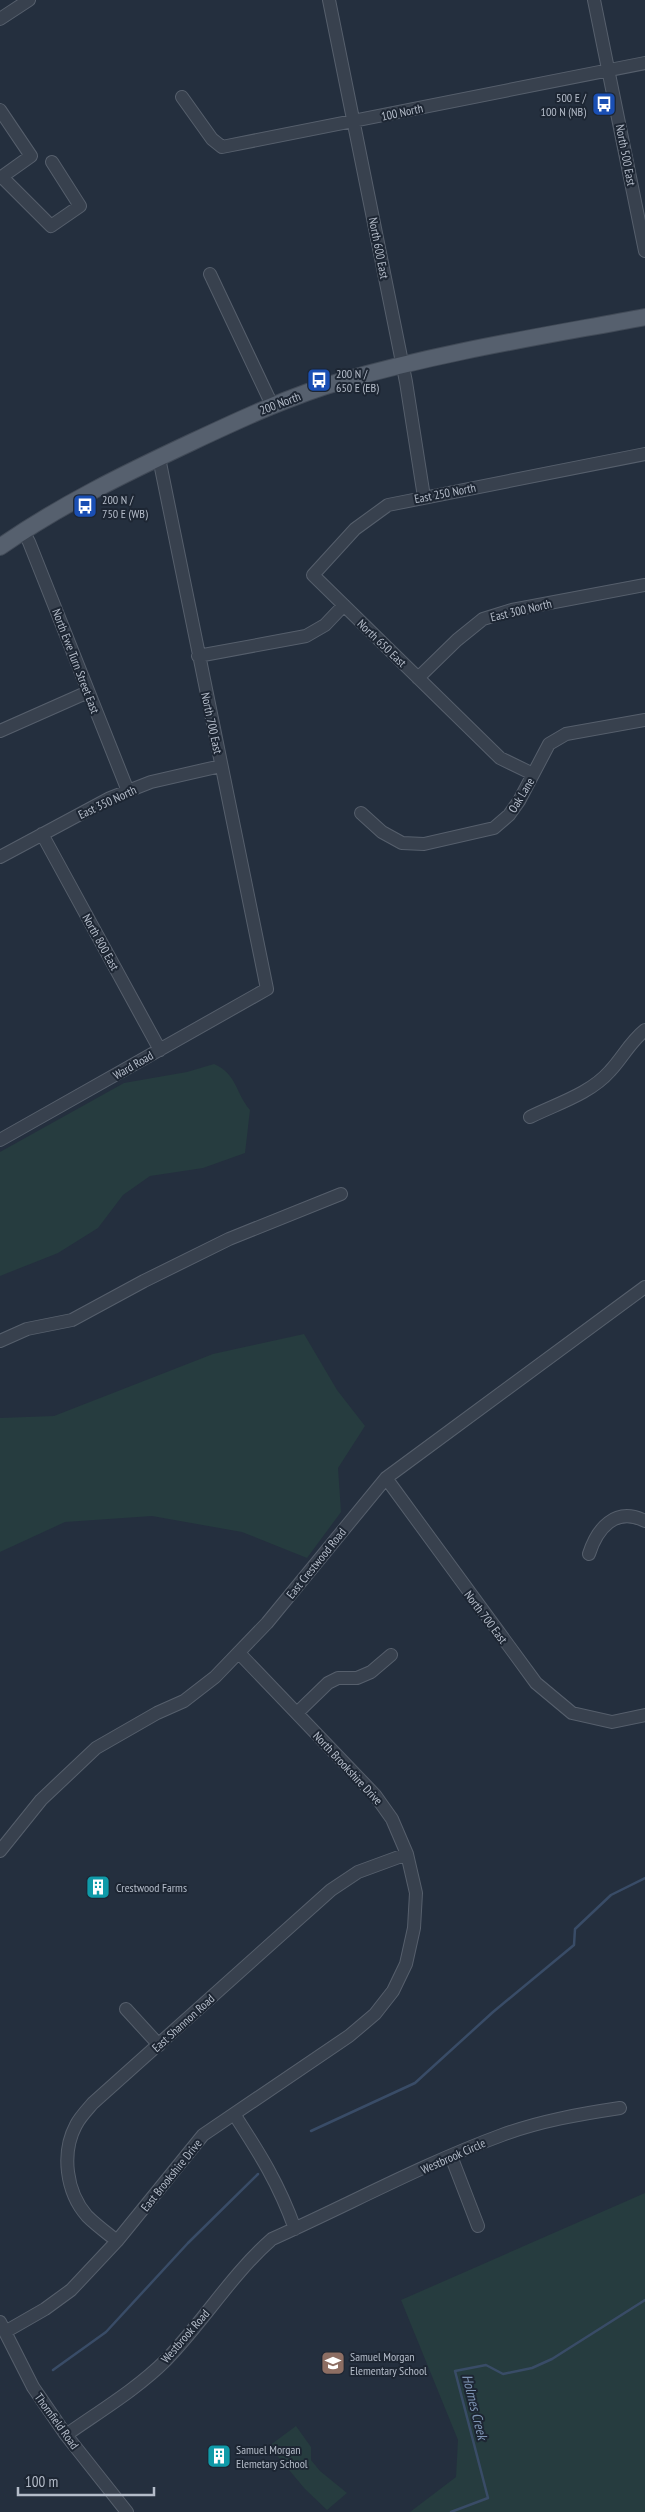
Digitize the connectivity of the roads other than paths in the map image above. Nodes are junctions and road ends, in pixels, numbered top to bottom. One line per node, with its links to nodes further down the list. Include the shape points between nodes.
1 (29, 0): 4 (street)
2 (330, 0): 9 (street, North 600 East)
3 (594, 0): 6 (street, North 500 East)
4 (0, 19)
5 (645, 63): 6 (street, 100 North)
6 (610, 70): 9 (street, 100 North); 12 (street, North 500 East)
7 (182, 97): 9 (street, 100 North, via 212,139 222,147)
8 (0, 110): 11 (street, via 31,156)
9 (354, 122): 15 (street, North 600 East)
10 (52, 162): 11 (street, via 80,206 51,226)
11 (1, 177)
12 (645, 251)
13 (210, 274): 16 (street)
14 (645, 317): 15 (main road, 200 North)
15 (402, 365): 16 (main road, 200 North, via 340,381); 19 (street, North 600 East)
16 (272, 405): 18 (main road, 200 North)
17 (645, 454): 19 (street, East 250 North)
18 (159, 458): 20 (main road, 200 North, via 55,510); 24 (street, North 700 East)
19 (424, 497): 23 (street, East 250 North, via 388,505 355,529 313,575)
20 (23, 531): 21 (main road, 200 North); 26 (street, North Ewe Turn Street East)
21 (0, 547)
22 (645, 585): 25 (street, East 300 North, via 512,610 483,619)
23 (344, 605): 24 (street, via 325,624 306,636); 25 (street, North 650 East)
24 (203, 655): 29 (street, North 700 East)
25 (418, 678): 30 (street, North 650 East, via 500,758)
26 (88, 692): 28 (street); 31 (street, North Ewe Turn Street East)
27 (645, 720): 30 (street, Oak Lane, via 566,734 549,744)
28 (0, 731)
29 (221, 766): 31 (street, East 350 North, via 151,782); 35 (street, North 700 East)
30 (533, 774): 32 (street, Oak Lane, via 509,816 494,828 424,844 402,843 382,832)
31 (128, 791): 33 (street, East 350 North)
32 (361, 813)
33 (42, 834): 34 (street, East 350 North); 37 (street, North 800 East)
34 (0, 857)
35 (266, 989): 37 (street, Ward Road)
36 (645, 1030): 38 (street, via 632,1040 610,1072 581,1093)
37 (160, 1050): 39 (street, Ward Road)
38 (530, 1117)
39 (0, 1140)
40 (341, 1194): 42 (street, via 229,1239 72,1320 27,1329)
41 (645, 1287): 43 (street, East Crestwood Road)
42 (0, 1341)
43 (386, 1478): 46 (street, East Crestwood Road); 49 (street, North 700 East, via 536,1683 572,1713 612,1722)
44 (645, 1521): 45 (street, via 622,1517 606,1523 594,1537)
45 (589, 1554)
46 (240, 1653): 48 (street, North Brookshire Drive); 50 (street, East Crestwood Road, via 184,1702 96,1748 41,1800)
47 (391, 1655): 48 (street, via 371,1672 328,1683)
48 (297, 1713): 51 (street, North Brookshire Drive, via 375,1795 392,1819)
49 (645, 1715)
50 (0, 1851)
51 (407, 1854): 52 (street, North Brookshire Drive, via 416,1893 414,1928); 54 (street, East Shannon Road, via 358,1872 331,1890)
52 (406, 1964): 56 (street, East Brookshire Drive, via 381,2006 349,2036)
53 (126, 2009): 54 (street)
54 (159, 2045): 60 (street, East Shannon Road, via 93,2103 76,2124 68,2145 67,2169 74,2193 87,2216)
55 (620, 2108): 57 (street, Westbrook Circle, via 552,2120)
56 (234, 2114): 59 (street, via 264,2158 284,2198); 60 (street, East Brookshire Drive, via 203,2135)
57 (451, 2156): 58 (street); 59 (street, Westbrook Circle)
58 (478, 2226)
59 (294, 2229): 62 (street, Westbrook Road, via 272,2240 248,2260 166,2360 136,2386)
60 (117, 2241): 61 (street, East Brookshire Drive, via 71,2290 45,2309)
61 (2, 2327): 62 (street, Thornfield Road, via 33,2387)
62 (66, 2436): 63 (street, Thornfield Road)
63 (127, 2512)

